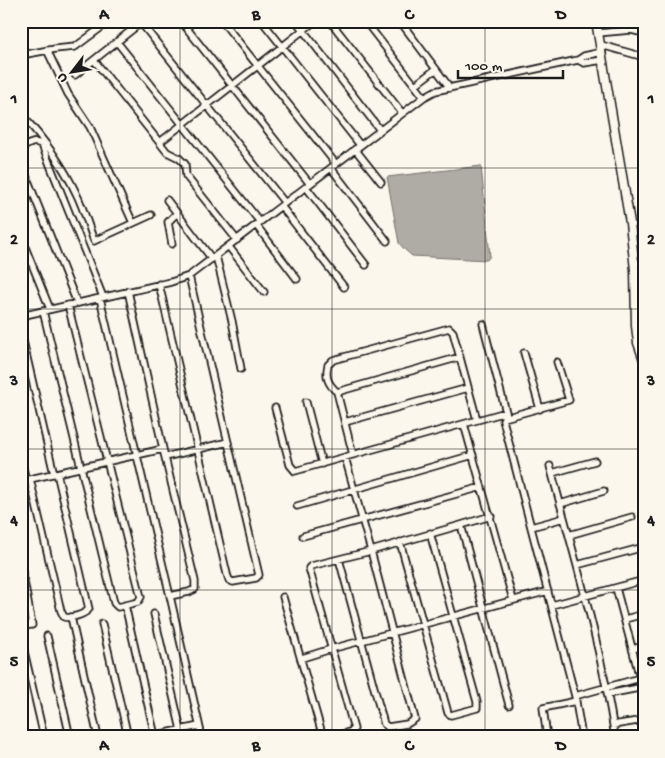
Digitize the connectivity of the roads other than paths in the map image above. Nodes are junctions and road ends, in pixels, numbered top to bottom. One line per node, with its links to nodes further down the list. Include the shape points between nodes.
1 (110, 21): 17 (street, via 74,47)
2 (181, 21): 25 (street)
3 (222, 21): 22 (street)
4 (262, 21): 16 (street)
5 (296, 21): 12 (street)
6 (314, 21): 12 (street)
7 (330, 21): 30 (street)
8 (365, 21): 26 (street)
9 (400, 21): 23 (street)
10 (596, 21): 13 (street)
11 (142, 22): 15 (street); 29 (street)
12 (303, 30): 16 (street); 33 (street)
13 (598, 33): 14 (street, via 631,30); 18 (street)
14 (644, 33)
15 (118, 42): 21 (street); 32 (street)
16 (282, 46): 22 (street); 35 (street)
17 (47, 50): 19 (street); 45 (street, via 68,94 90,127)
18 (602, 53): 20 (street); 27 (street); 55 (street)
19 (21, 55)
20 (644, 57)
21 (94, 60): 24 (street); 34 (street)
22 (258, 66): 25 (street); 38 (street)
23 (436, 69): 26 (street); 27 (street)
24 (75, 75)
25 (233, 85): 29 (street); 40 (street)
26 (415, 85): 28 (street)
27 (450, 88): 28 (street)
28 (424, 96): 30 (street)
29 (208, 105): 32 (street); 42 (street)
30 (402, 113): 33 (street)
31 (21, 114): 45 (street, via 69,179 94,241)
32 (184, 124): 34 (street); 46 (street)
33 (380, 130): 35 (street)
34 (160, 142): 48 (street, via 167,152 185,164 186,176)
35 (358, 147): 38 (street); 39 (street)
36 (21, 148): 62 (street, via 34,142 42,144)
37 (21, 163): 63 (street)
38 (333, 166): 40 (street); 49 (street)
39 (381, 182)
40 (308, 185): 42 (street); 54 (street)
41 (167, 200): 43 (street)
42 (283, 205): 46 (street); 59 (street)
43 (177, 213): 50 (street, via 168,222); 52 (street)
44 (151, 215): 45 (street)
45 (133, 223)
46 (258, 224): 48 (street); 57 (street)
47 (21, 237): 65 (street)
48 (237, 240): 51 (street)
49 (387, 241)
50 (172, 244)
51 (228, 246): 52 (street); 61 (street)
52 (214, 257): 56 (street); 73 (street)
53 (644, 262): 55 (street)
54 (366, 264)
55 (634, 264): 71 (street, via 636,326)
56 (189, 276): 58 (street); 83 (street)
57 (297, 279)
58 (159, 284): 60 (street); 84 (street)
59 (344, 287)
60 (128, 291): 62 (street); 85 (street)
61 (264, 292)
62 (101, 298): 63 (street); 86 (street)
63 (78, 303): 64 (street)
64 (68, 305): 65 (street); 92 (street)
65 (46, 310): 66 (street); 96 (street)
66 (22, 315)
67 (483, 324): 79 (street)
68 (21, 332): 98 (street)
69 (524, 353): 78 (street)
70 (460, 357): 74 (street); 75 (street); 75 (street, via 449,328 333,360 328,365 327,378)
71 (644, 360)
72 (557, 362): 78 (street, via 569,400)
73 (241, 369)
74 (468, 388): 80 (street); 81 (street)
75 (338, 392): 81 (street)
76 (306, 402): 94 (street)
77 (275, 408): 94 (street, via 292,469 295,472)
78 (540, 409): 79 (street)
79 (507, 415): 80 (street); 110 (street, via 503,420)
80 (477, 420): 82 (street)
81 (345, 422): 87 (street)
82 (464, 424): 87 (street); 88 (street)
83 (228, 442): 84 (street); 84 (street, via 259,575 256,578 229,580)
84 (197, 449): 89 (street)
85 (163, 450): 86 (street); 89 (street)
86 (136, 455): 92 (street); 123 (street)
87 (353, 455): 90 (street)
88 (473, 455): 100 (street); 101 (street)
89 (165, 457): 123 (street, via 195,589)
90 (345, 457): 94 (street); 101 (street)
91 (21, 460): 99 (street)
92 (107, 462): 96 (street); 127 (street, via 141,597 138,602)
93 (595, 462): 97 (street)
94 (322, 464)
95 (550, 466): 97 (street)
96 (82, 468): 98 (street); 127 (street, via 114,603 118,607)
97 (552, 473): 103 (street)
98 (55, 474): 99 (street); 133 (street, via 89,609)
99 (26, 480): 133 (street, via 61,611 64,617)
100 (482, 487): 105 (street); 107 (street)
101 (354, 489): 104 (street); 107 (street)
102 (604, 491): 103 (street)
103 (560, 504): 108 (street)
104 (297, 506)
105 (491, 516): 109 (street); 126 (street)
106 (632, 517): 112 (street)
107 (362, 518): 113 (street); 116 (street)
108 (564, 518): 110 (street); 112 (street)
109 (461, 525): 111 (street); 129 (street)
110 (531, 527): 122 (street)
111 (430, 533): 114 (street); 132 (street)
112 (569, 534): 119 (street)
113 (303, 536)
114 (400, 542): 116 (street); 136 (street)
115 (644, 547): 119 (street)
116 (371, 551): 117 (street); 138 (street)
117 (339, 559): 141 (street); 143 (street, via 309,568)
118 (21, 564): 137 (street, via 32,625)
119 (577, 565): 124 (street)
120 (644, 580): 121 (street)
121 (616, 588): 124 (street); 134 (street)
122 (548, 591): 126 (street); 128 (street)
123 (170, 596): 153 (street)
124 (584, 596): 128 (street); 148 (street)
125 (283, 597): 145 (street)
126 (514, 600): 129 (street)
127 (125, 605): 156 (street)
128 (552, 605): 149 (street)
129 (483, 608): 132 (street); 150 (street)
130 (154, 614): 154 (street)
131 (644, 614): 134 (street)
132 (454, 616): 136 (street); 136 (street, via 477,708 451,715)
133 (71, 617): 159 (street)
134 (625, 619): 144 (street)
135 (102, 624): 160 (street)
136 (422, 624): 138 (street)
137 (21, 626)
138 (392, 632): 141 (street); 141 (street, via 414,719 408,724 388,727 384,724)
139 (47, 636): 158 (street)
140 (21, 638): 157 (street)
141 (361, 641): 143 (street)
142 (644, 646): 144 (street)
143 (331, 649): 145 (street); 163 (street, via 354,729)
144 (632, 649): 146 (street)
145 (302, 658): 162 (street)
146 (642, 678): 148 (street)
147 (644, 687): 148 (street)
148 (608, 690): 149 (street); 152 (street)
149 (576, 699): 164 (street, via 543,708); 165 (street)
150 (510, 705)
151 (644, 720): 152 (street)
152 (613, 725): 166 (street)
153 (199, 726): 154 (street); 161 (street)
154 (181, 730): 155 (street)
155 (173, 734): 156 (street)
156 (153, 736)
157 (44, 737)
158 (70, 737)
159 (98, 737)
160 (128, 737)
161 (202, 737)
162 (323, 737)
163 (333, 737)
164 (547, 737)
165 (582, 737)
166 (615, 737)

